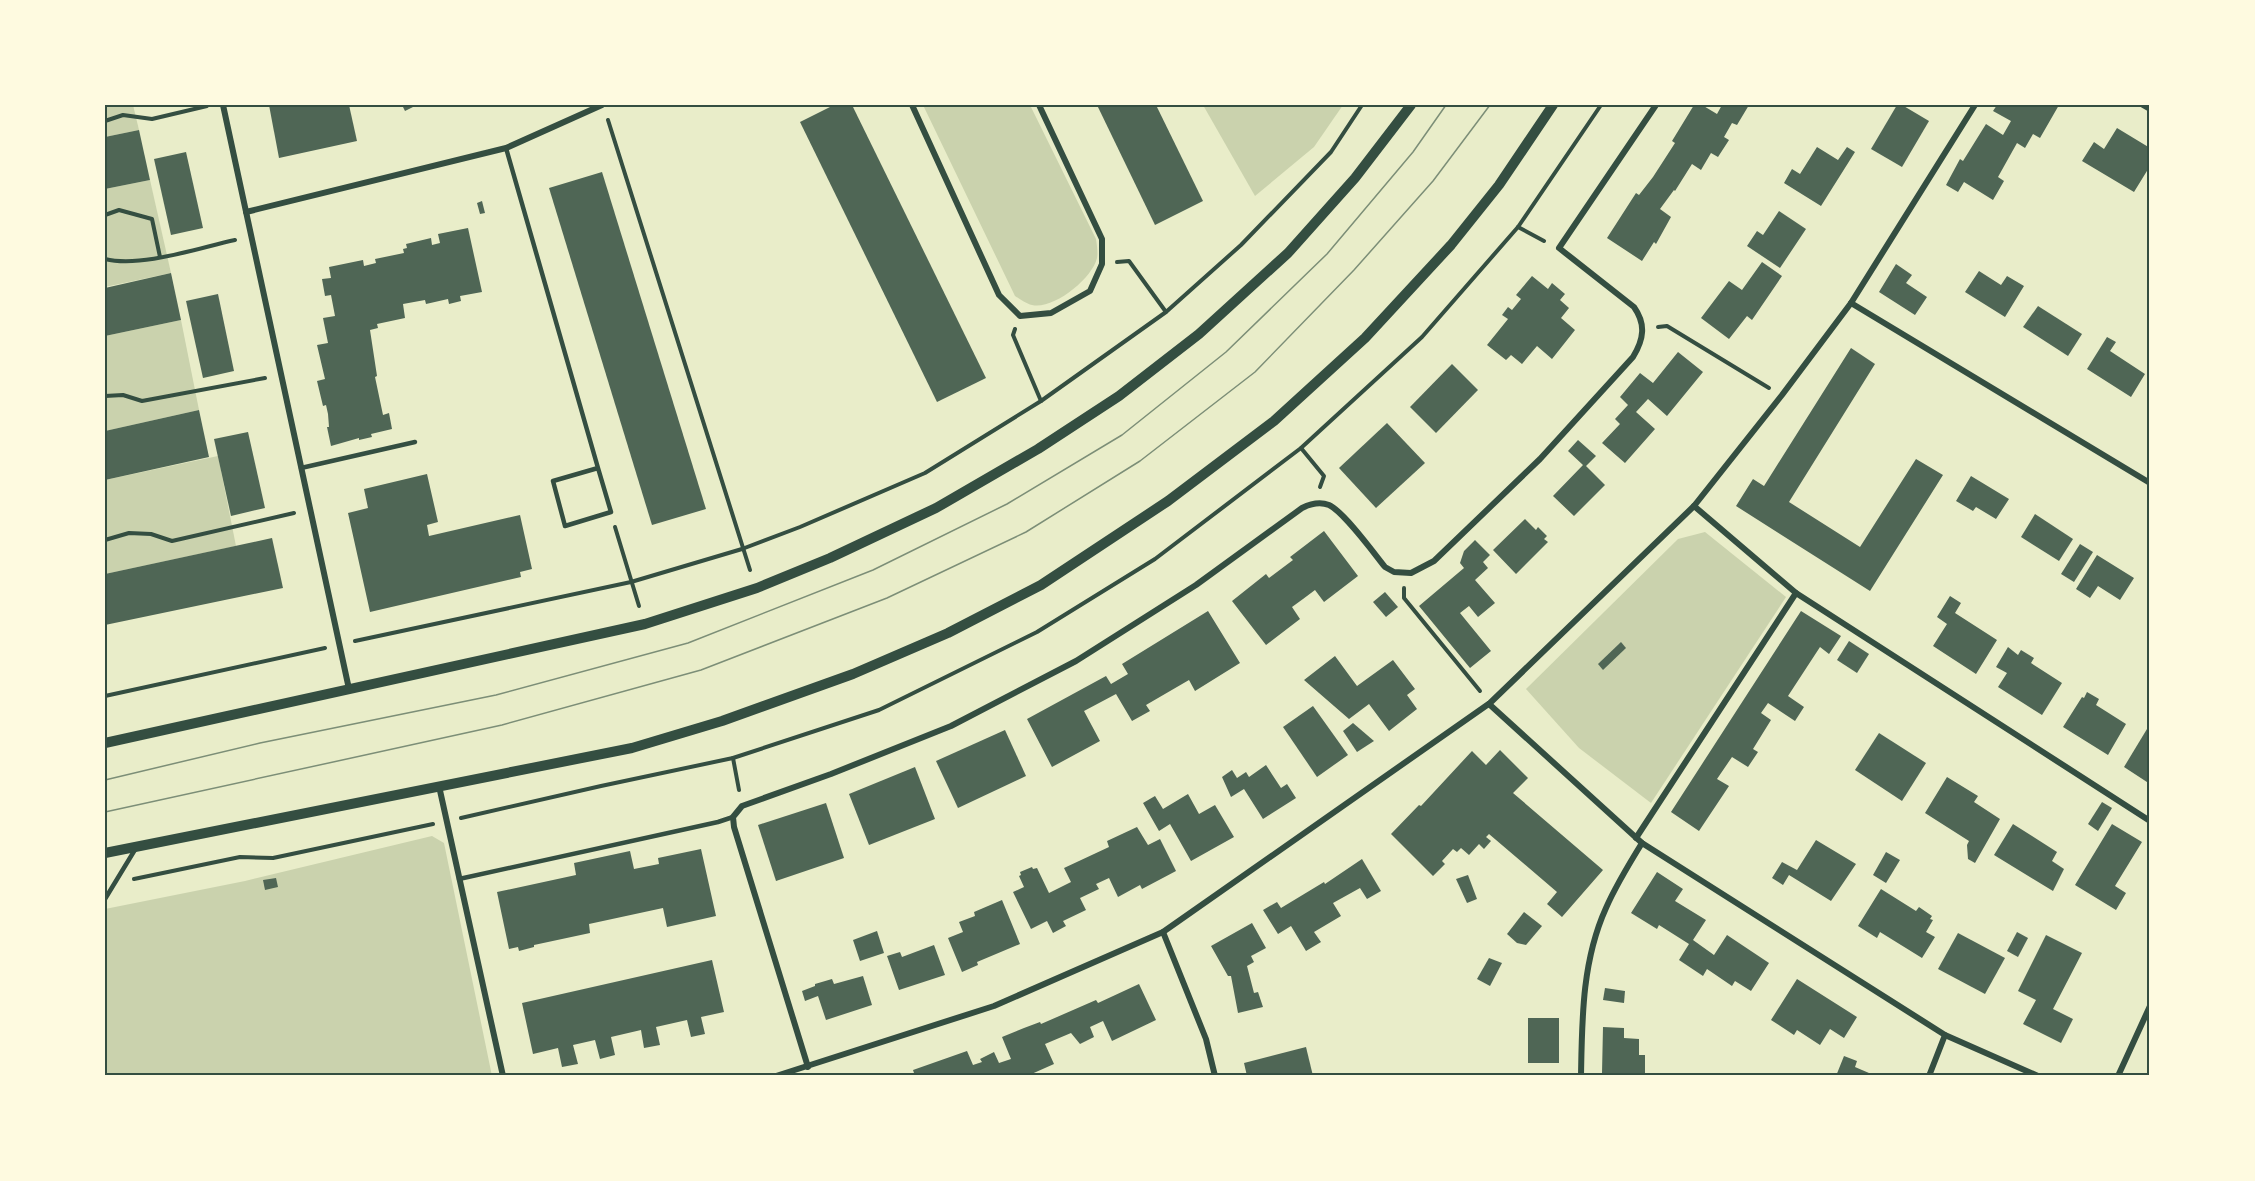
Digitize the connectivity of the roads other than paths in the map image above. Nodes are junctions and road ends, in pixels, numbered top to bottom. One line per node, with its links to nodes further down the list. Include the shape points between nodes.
1 (223, 105): 12 (street)
2 (602, 105): 11 (street)
3 (912, 105): 4 (street, via 999,295 1020,316 1051,313 1090,291 1102,264 1102,238)
4 (1039, 105)
5 (1411, 105): 20 (street, via 1355,178 1288,253 1199,334 1119,396 936,508 757,588 645,624)
6 (1553, 105): 23 (street, via 1499,185 1365,338 1274,421 1168,501 1041,585 948,633 864,670 722,721 632,748)
7 (1656, 105): 24 (street, via 1559,248 1634,307 1643,328 1638,348 1540,459 1434,561 1417,570 1394,572 1385,567 1338,511 1328,504 1314,503 1196,585 1076,661 951,726 742,806)
8 (1975, 105): 13 (street)
9 (2143, 105): 10 (street)
10 (2150, 109)
11 (506, 148): 12 (street); 16 (lane)
12 (246, 212): 15 (street)
13 (1851, 303): 17 (street); 18 (street)
14 (415, 442): 15 (lane)
15 (301, 468): 20 (street)
16 (598, 468): 16 (lane, via 611,513 566,526 554,482)
17 (2150, 483)
18 (1694, 506): 19 (street); 21 (street)
19 (1796, 593): 25 (street); 26 (street)
20 (349, 689): 22 (street)
21 (1490, 704): 26 (street); 32 (street)
22 (105, 743)
23 (439, 786): 28 (street); 30 (street)
24 (733, 817): 30 (lane); 35 (street)
25 (2150, 821)
26 (1636, 838): 27 (street)
27 (1642, 843): 34 (street); 40 (street, via 1605,909 1596,936 1582,1008)
28 (138, 845): 29 (street); 31 (lane)
29 (105, 853)
30 (459, 879): 37 (street)
31 (105, 899)
32 (1163, 932): 35 (street, via 994,1006); 39 (street, via 1206,1039)
33 (2150, 1006): 43 (street)
34 (1946, 1035): 41 (street); 42 (street)
35 (808, 1067): 36 (street)
36 (786, 1075): 38 (street)
37 (503, 1076)
38 (776, 1076)
39 (1215, 1076)
40 (1581, 1076)
41 (1929, 1076)
42 (2038, 1076)
43 (2118, 1076)

